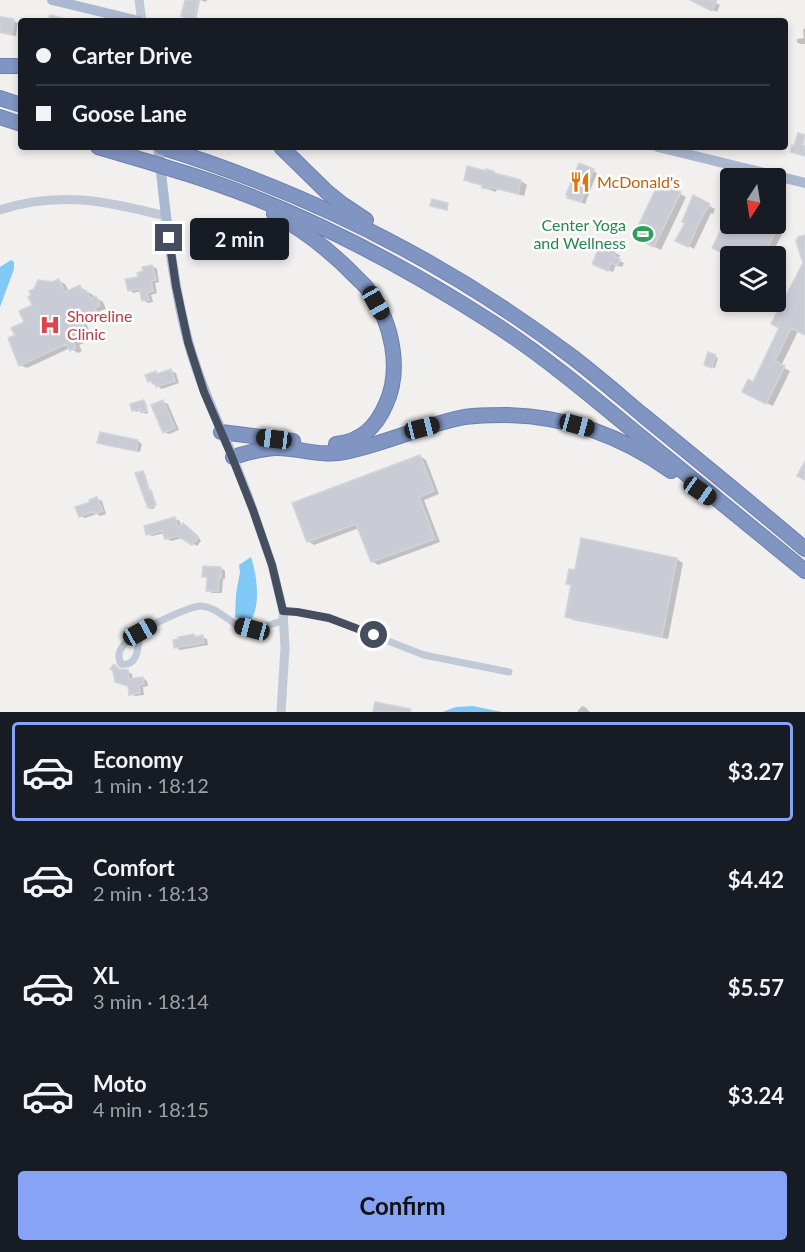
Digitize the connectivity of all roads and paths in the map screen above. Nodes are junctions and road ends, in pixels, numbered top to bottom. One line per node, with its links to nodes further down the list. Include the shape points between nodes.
1 (52, 0): 3 (main road)
2 (139, 0): 4 (street)
3 (128, 18)
4 (141, 18)
5 (0, 66): 6 (highway)
6 (18, 66)
7 (0, 98): 8 (highway)
8 (18, 104)
9 (0, 117): 10 (highway)
10 (18, 123)
11 (108, 150): 16 (highway, bridge)
12 (162, 150): 19 (main road)
13 (171, 150): 20 (highway, via 335,213)
14 (284, 150): 20 (highway, via 342,204)
15 (670, 150): 17 (main road)
16 (182, 172): 21 (highway, via 276,215 316,241 369,291 383,316 391,343 394,371 390,394 381,417 368,432 348,442 326,445); 23 (highway, via 267,203 358,245 489,320 568,377)
17 (805, 183)
18 (0, 210): 19 (street, via 74,199)
19 (166, 216): 21 (main road, via 188,342)
20 (425, 260): 24 (highway, via 571,356)
21 (221, 432): 22 (main road)
22 (232, 457): 23 (highway, via 277,448 343,453 458,418 528,415 563,421 624,442); 26 (street, via 272,565)
23 (753, 528): 25 (highway)
24 (805, 549)
25 (805, 571)
26 (283, 616): 27 (street, via 252,629 200,606); 28 (street, via 297,612 329,618 424,655); 29 (street)
27 (140, 632): 27 (street, via 119,652 121,664 133,662)
28 (508, 672)
29 (281, 712)

